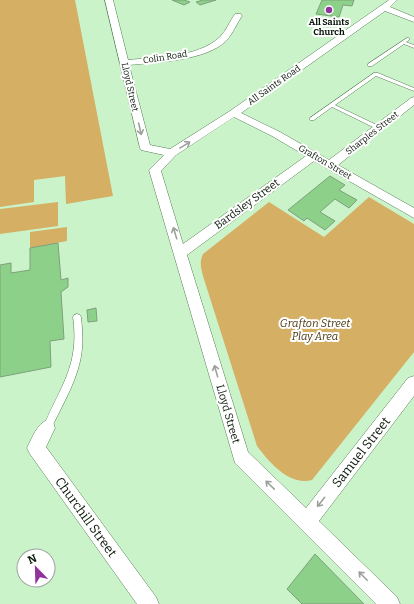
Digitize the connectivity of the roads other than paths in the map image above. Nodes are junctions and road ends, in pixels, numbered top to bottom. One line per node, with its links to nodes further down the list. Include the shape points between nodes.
1 (109, 0): 9 (street, Lloyd Street)
2 (393, 0): 3 (street, All Saints Road)
3 (385, 8): 5 (street); 14 (street, All Saints Road)
4 (238, 16): 9 (street, Colin Road, via 222,40 209,48 178,57)
5 (414, 20)
6 (408, 39): 7 (lane)
7 (403, 42): 8 (lane); 10 (lane)
8 (414, 47)
9 (125, 63): 17 (street, Lloyd Street, one-way to 17, via 145,148)
10 (370, 65)
11 (414, 90): 13 (lane, via 376,74)
12 (414, 100): 16 (street, Sharples Street)
13 (332, 105): 15 (lane); 16 (lane)
14 (234, 113): 17 (street, All Saints Road, one-way to 14); 18 (street, Grafton Street)
15 (312, 118)
16 (379, 128): 19 (street, Sharples Street)
17 (172, 153): 20 (street, All Saints Road)
18 (314, 156): 19 (street, Grafton Street); 22 (street, Bardsley Street)
19 (330, 165): 21 (street, Grafton Street)
20 (155, 170): 22 (street, Lloyd Street, one-way to 20)
21 (414, 214)
22 (181, 252): 26 (street, Lloyd Street, one-way to 22, via 241,457)
23 (77, 317): 25 (lane, via 79,339 76,360)
24 (414, 383): 26 (street, Samuel Street, one-way to 26)
25 (47, 428): 27 (street, Churchill Street, via 36,448)
26 (307, 521): 28 (street, Lloyd Street, one-way to 26)
27 (149, 604)
28 (390, 604)

